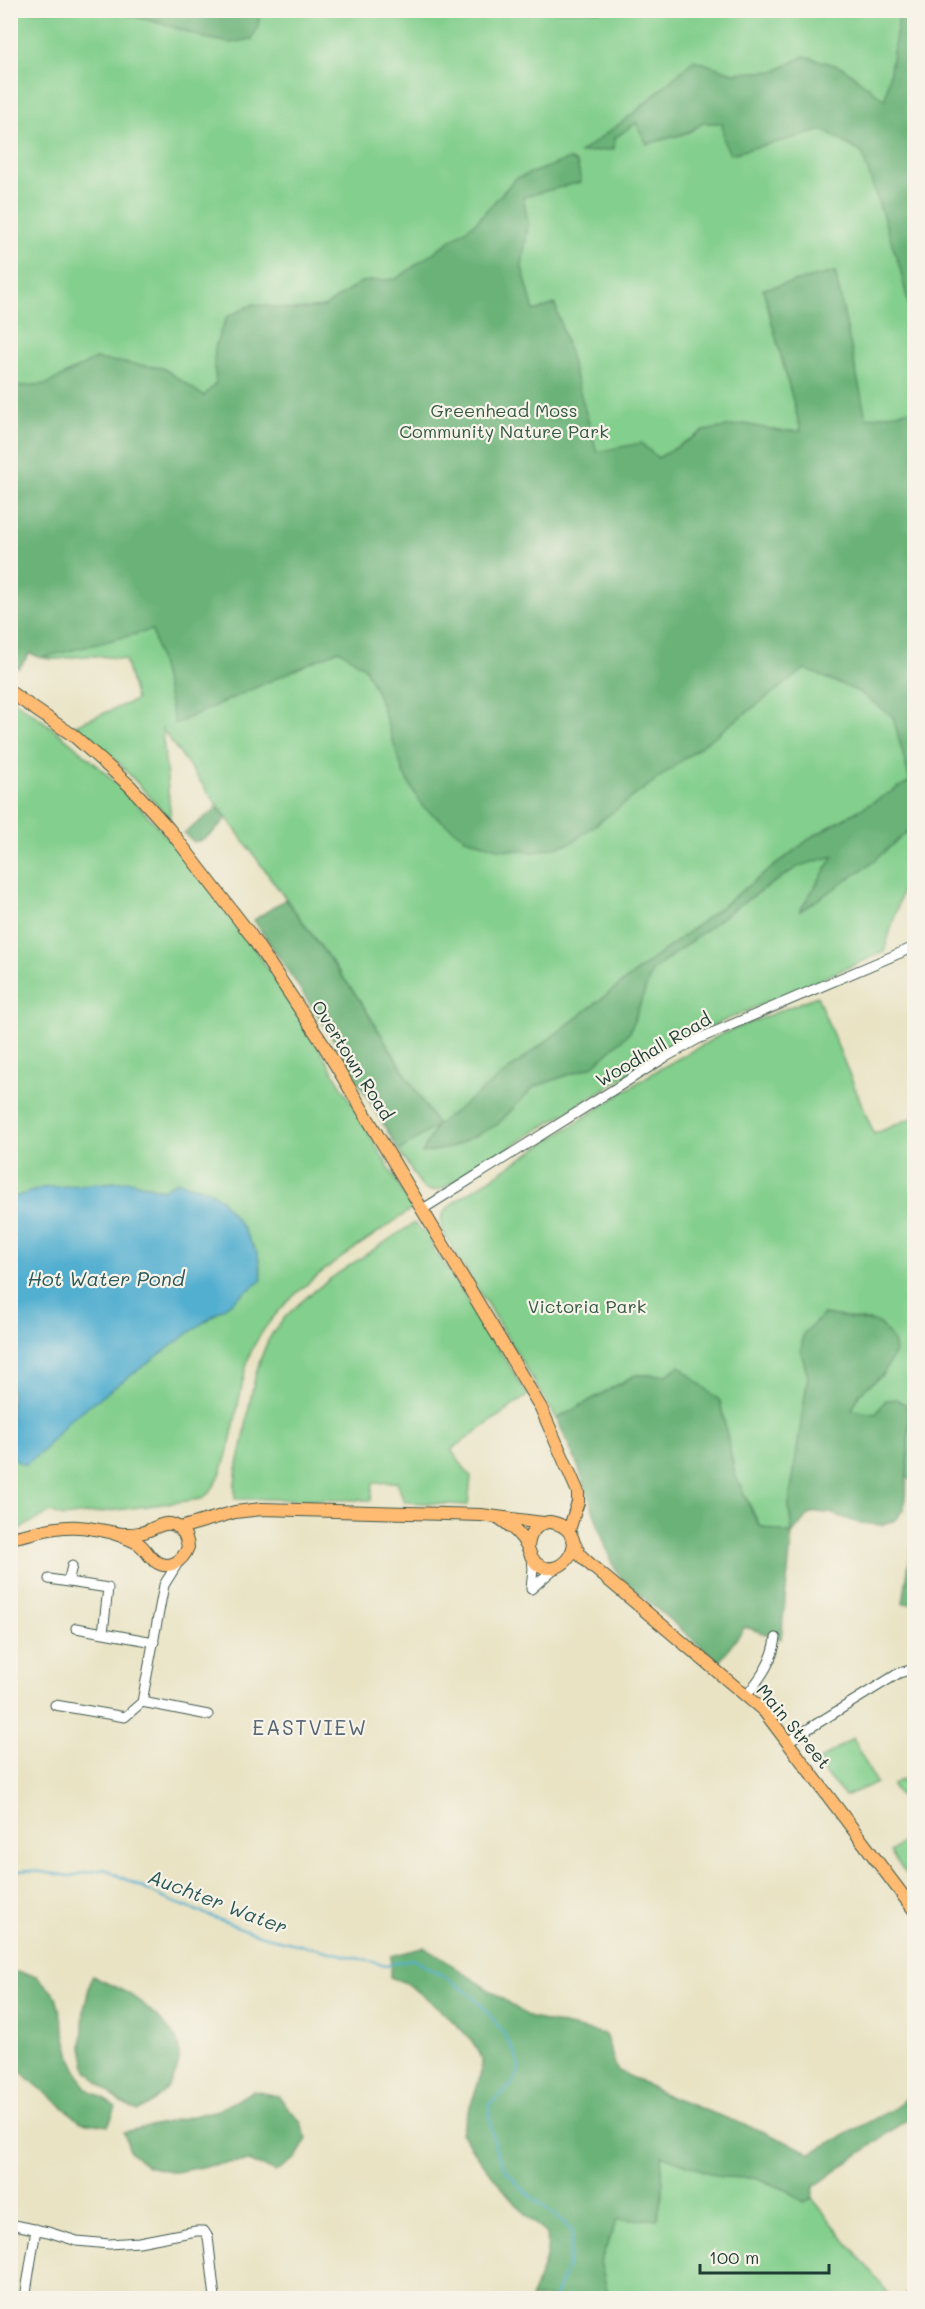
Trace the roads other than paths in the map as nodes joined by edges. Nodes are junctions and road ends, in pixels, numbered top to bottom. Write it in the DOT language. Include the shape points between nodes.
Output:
graph roads {
  1 [pos="10,692"];
  2 [pos="915,947"];
  3 [pos="423,1209"];
  4 [pos="575,1509"];
  5 [pos="495,1516"];
  6 [pos="217,1518"];
  7 [pos="546,1523"];
  8 [pos="180,1528"];
  9 [pos="154,1529"];
  10 [pos="568,1530"];
  11 [pos="113,1533"];
  12 [pos="10,1538"];
  13 [pos="188,1541"];
  14 [pos="573,1543"];
  15 [pos="147,1550"];
  16 [pos="530,1552"];
  17 [pos="179,1561"];
  18 [pos="156,1562"];
  19 [pos="72,1566"];
  20 [pos="560,1566"];
  21 [pos="593,1567"];
  22 [pos="49,1579"];
  23 [pos="68,1582"];
  24 [pos="164,1585"];
  25 [pos="76,1628"];
  26 [pos="103,1633"];
  27 [pos="776,1638"];
  28 [pos="154,1642"];
  29 [pos="915,1669"];
  30 [pos="747,1695"];
  31 [pos="142,1702"];
  32 [pos="55,1705"];
  33 [pos="208,1715"];
  34 [pos="787,1742"];
  35 [pos="915,1910"];
  36 [pos="10,2224"];
  37 [pos="36,2229"];
  38 [pos="915,2294"];
  39 [pos="25,2298"];
  40 [pos="215,2298"];
  41 [pos="909,2298"];
  1 -- 3 [label="main road, Overtown Road" via="74,736 130,786 169,829 250,934 323,1044"];
  2 -- 3 [label="street, Woodhall Road" via="698,1039"];
  3 -- 4 [label="main road, Overtown Road" via="542,1408 578,1492"];
  4 -- 7 [label="main road" via="560,1520"];
  4 -- 10 [label="main road, Overtown Road"];
  5 -- 6 [label="main road" via="262,1509"];
  5 -- 7 [label="main road"];
  5 -- 16 [label="main road" via="513,1528"];
  6 -- 8 [label="main road"];
  6 -- 13 [label="main road" via="202,1526"];
  7 -- 10 [label="main road"];
  7 -- 16 [label="main road" via="531,1532"];
  8 -- 9 [label="main road" via="169,1524"];
  8 -- 13 [label="main road"];
  9 -- 11 [label="main road"];
  9 -- 15 [label="main road"];
  10 -- 14 [label="main road"];
  11 -- 12 [label="main road" via="77,1527"];
  11 -- 15 [label="main road"];
  13 -- 17 [label="main road"];
  14 -- 20 [label="main road" via="571,1555"];
  14 -- 21 [label="main road, Main Street"];
  15 -- 18 [label="main road"];
  16 -- 20 [label="main road" via="543,1567"];
  16 -- 20 [label="street" via="531,1589"];
  17 -- 18 [label="main road" via="168,1565"];
  17 -- 24 [label="street"];
  18 -- 24 [label="street"];
  19 -- 23 [label="street"];
  20 -- 21 [label="main road"];
  21 -- 30 [label="main road, Main Street"];
  22 -- 23 [label="street"];
  23 -- 26 [label="street" via="108,1588"];
  24 -- 28 [label="street"];
  25 -- 26 [label="street"];
  26 -- 28 [label="street"];
  27 -- 30 [label="street" via="774,1654"];
  28 -- 31 [label="street"];
  29 -- 34 [label="street" via="899,1673"];
  30 -- 34 [label="main road, Main Street"];
  31 -- 32 [label="street" via="124,1717"];
  31 -- 33 [label="street"];
  34 -- 35 [label="main road, Main Street"];
  36 -- 37 [label="street"];
  37 -- 39 [label="street"];
  37 -- 40 [label="street" via="78,2241 109,2244 204,2232 208,2237"];
  38 -- 41 [label="main road"];
}
